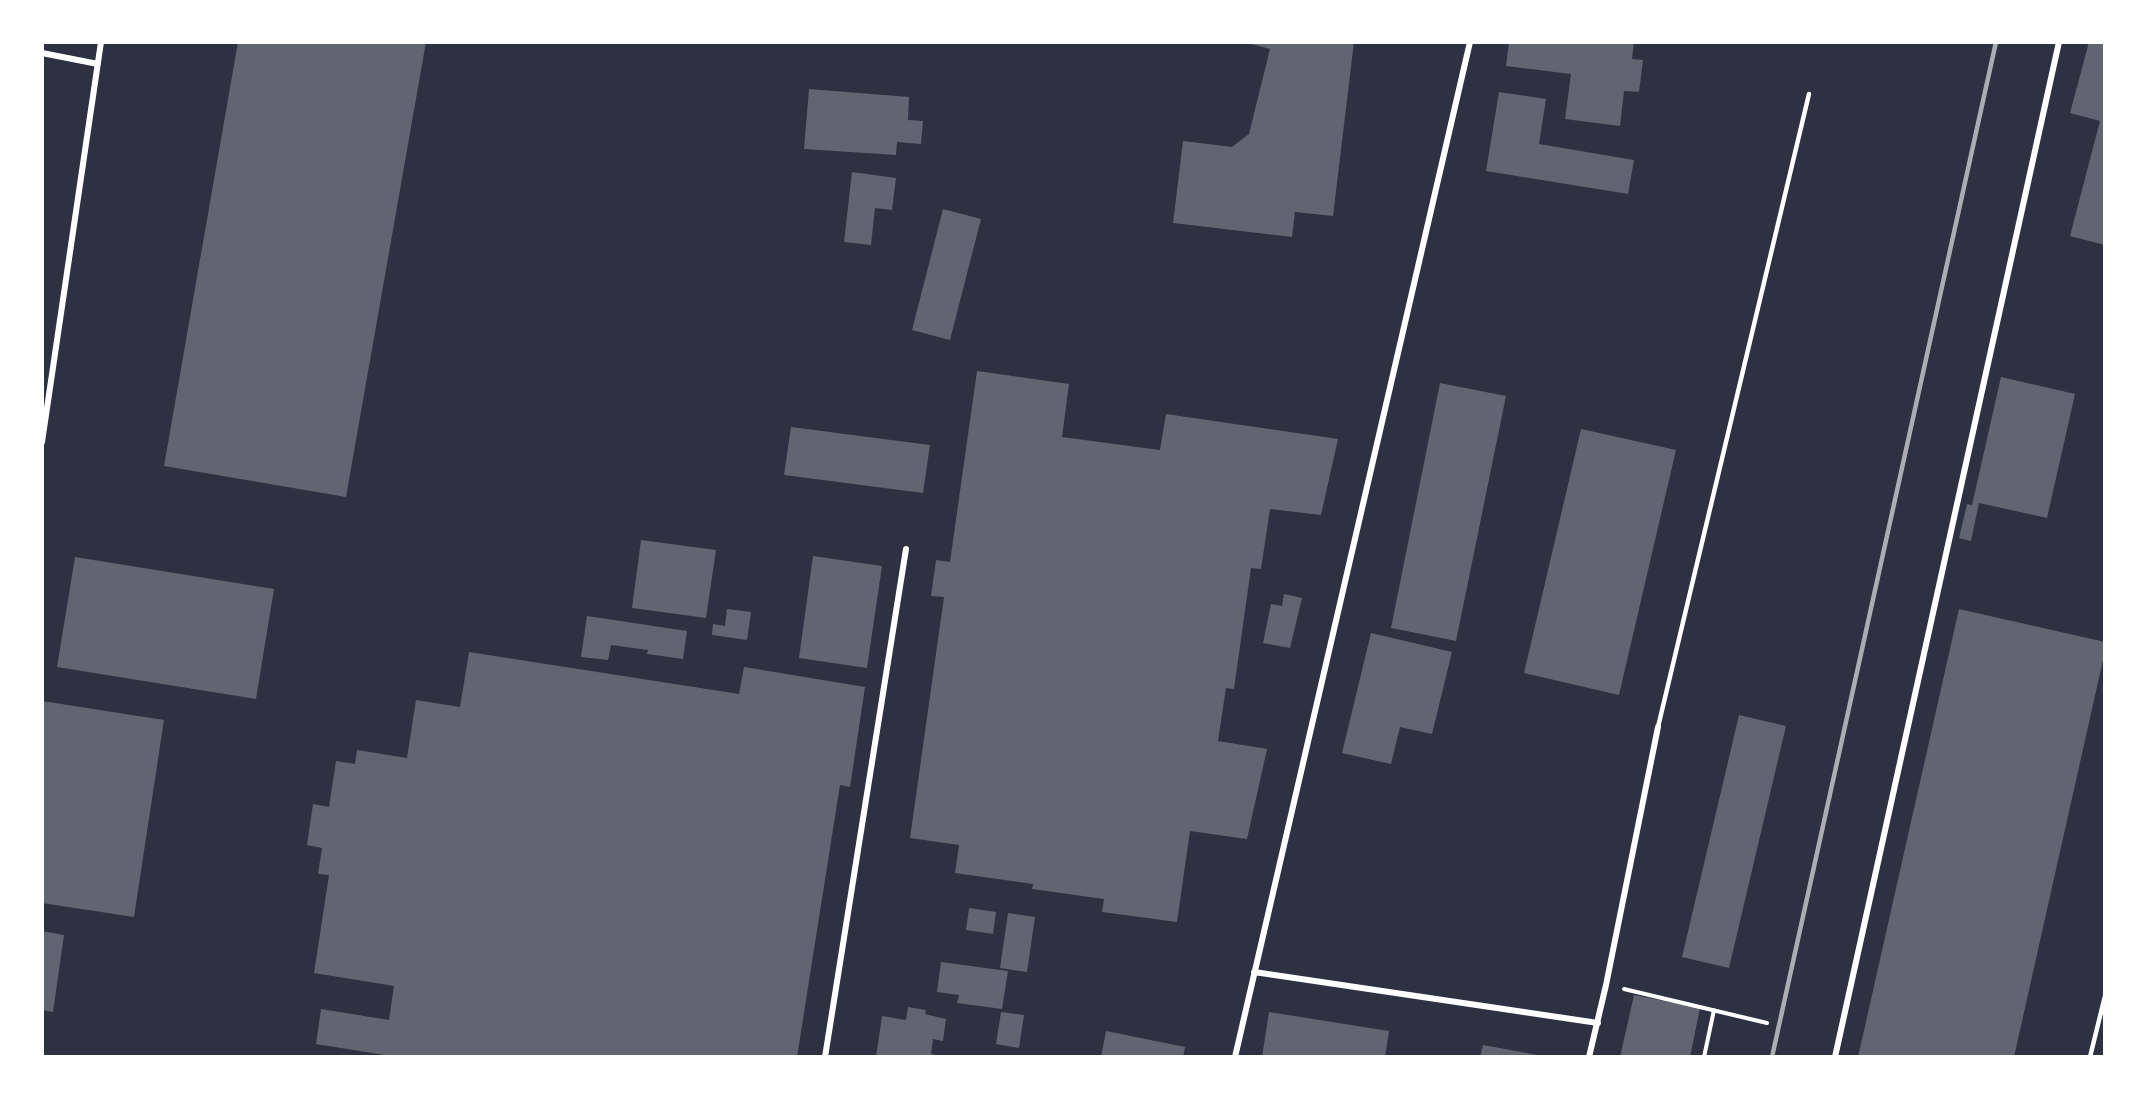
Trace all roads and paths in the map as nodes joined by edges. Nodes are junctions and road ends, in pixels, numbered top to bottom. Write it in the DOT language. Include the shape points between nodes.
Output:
graph roads {
  1 [pos="101,42"];
  2 [pos="1470,42"];
  3 [pos="2059,42"];
  4 [pos="42,52"];
  5 [pos="98,64"];
  6 [pos="1809,94"];
  7 [pos="42,442"];
  8 [pos="906,549"];
  9 [pos="1658,727"];
  10 [pos="1254,972"];
  11 [pos="1606,985"];
  12 [pos="2105,996"];
  13 [pos="1714,1011"];
  14 [pos="1598,1023"];
  15 [pos="1767,1023"];
  16 [pos="825,1057"];
  17 [pos="1234,1057"];
  18 [pos="1589,1057"];
  19 [pos="1704,1057"];
  20 [pos="1835,1057"];
  21 [pos="2090,1057"];
  1 -- 5 [label="street"];
  2 -- 10 [label="street"];
  3 -- 20 [label="street"];
  4 -- 5 [label="street"];
  5 -- 7 [label="street"];
  6 -- 9 [label="lane"];
  8 -- 16 [label="street"];
  9 -- 11 [label="street"];
  10 -- 14 [label="street"];
  10 -- 17 [label="street"];
  11 -- 13 [label="path"];
  11 -- 14 [label="street"];
  12 -- 21 [label="lane"];
  13 -- 15 [label="path"];
  13 -- 19 [label="path"];
  14 -- 18 [label="street"];
}
